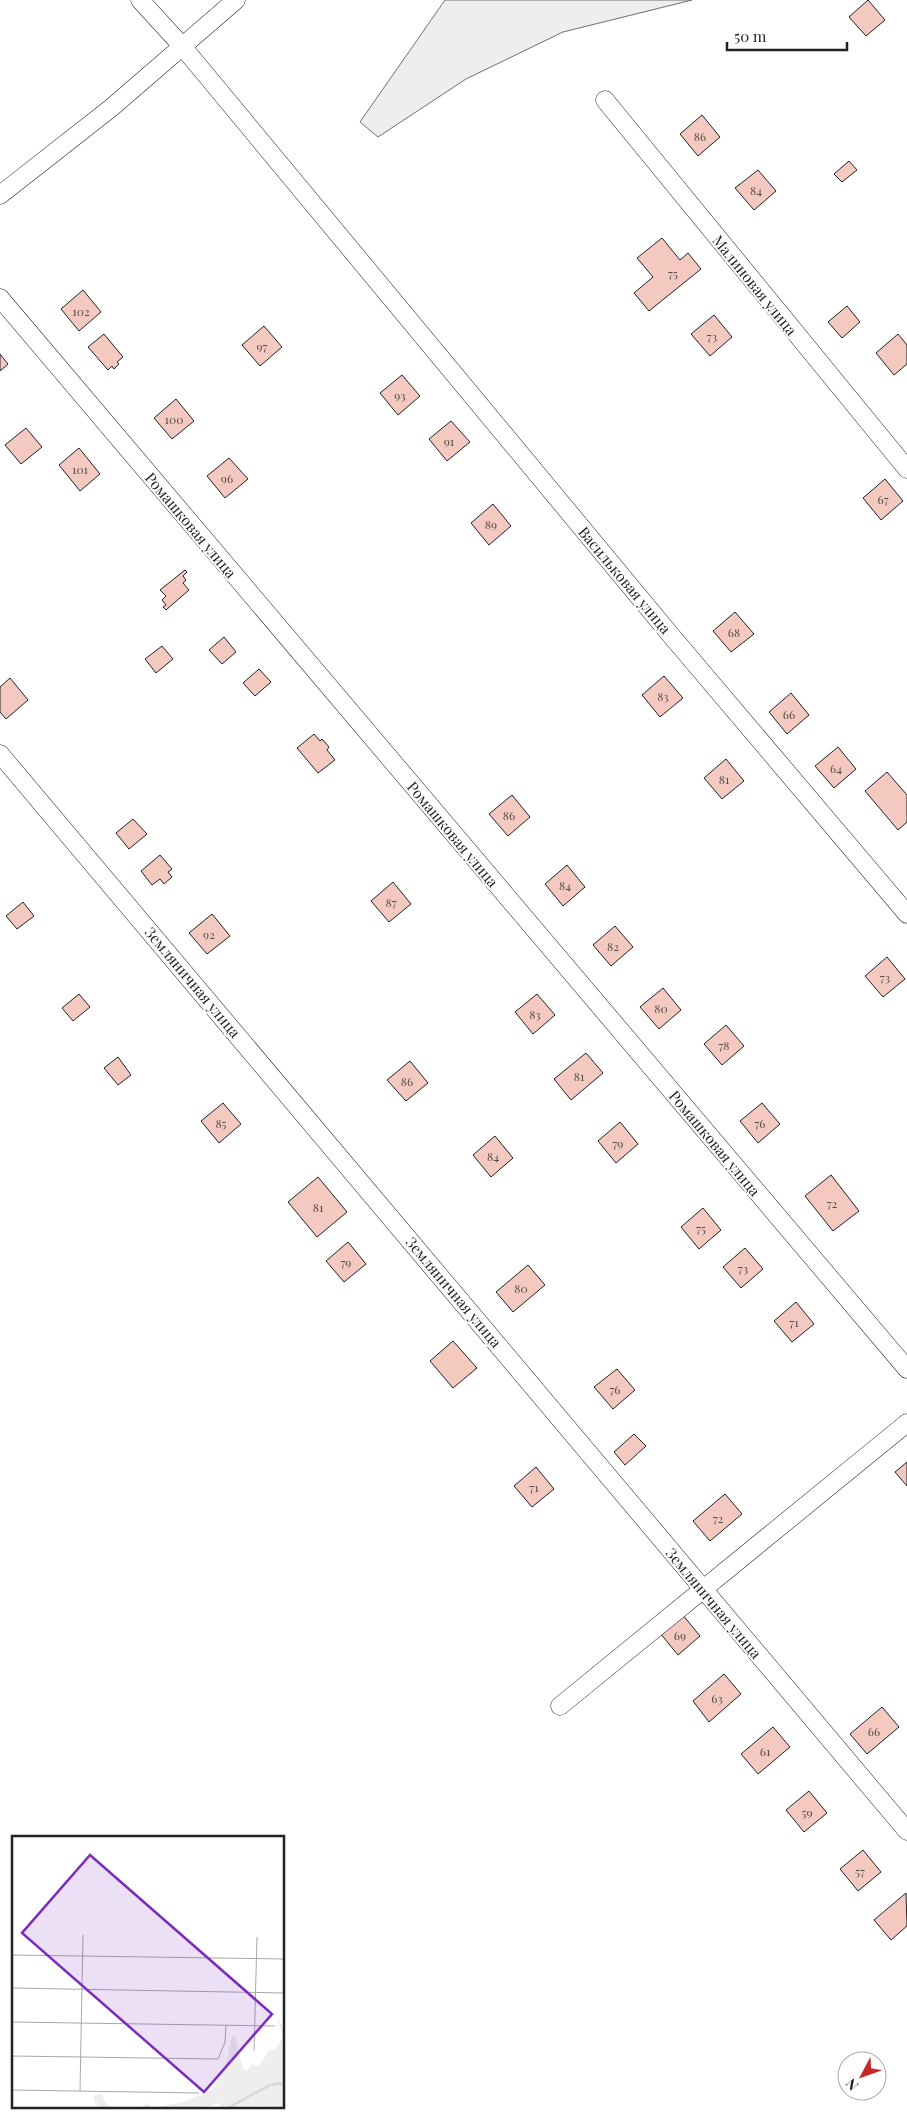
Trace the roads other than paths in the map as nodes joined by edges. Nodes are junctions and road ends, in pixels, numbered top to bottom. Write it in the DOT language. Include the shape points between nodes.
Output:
graph roads {
  1 [pos="140,0"];
  2 [pos="236,0"];
  3 [pos="182,46"];
  4 [pos="605,100"];
  5 [pos="0,195"];
  6 [pos="0,298"];
  7 [pos="907,469"];
  8 [pos="0,754"];
  9 [pos="907,914"];
  10 [pos="907,1368"];
  11 [pos="907,1423"];
  12 [pos="703,1590"];
  13 [pos="560,1706"];
  14 [pos="907,1831"];
  1 -- 3 [label="street, Васильковая улица"];
  2 -- 3 [label="street"];
  3 -- 5 [label="street" via="111,108"];
  3 -- 9 [label="street, Васильковая улица" via="344,244"];
  4 -- 7 [label="street, Малиновая улица"];
  6 -- 10 [label="street, Ромашковая улица"];
  8 -- 12 [label="street, Земляничная улица"];
  11 -- 12 [label="street"];
  12 -- 13 [label="street"];
  12 -- 14 [label="street, Земляничная улица"];
}
